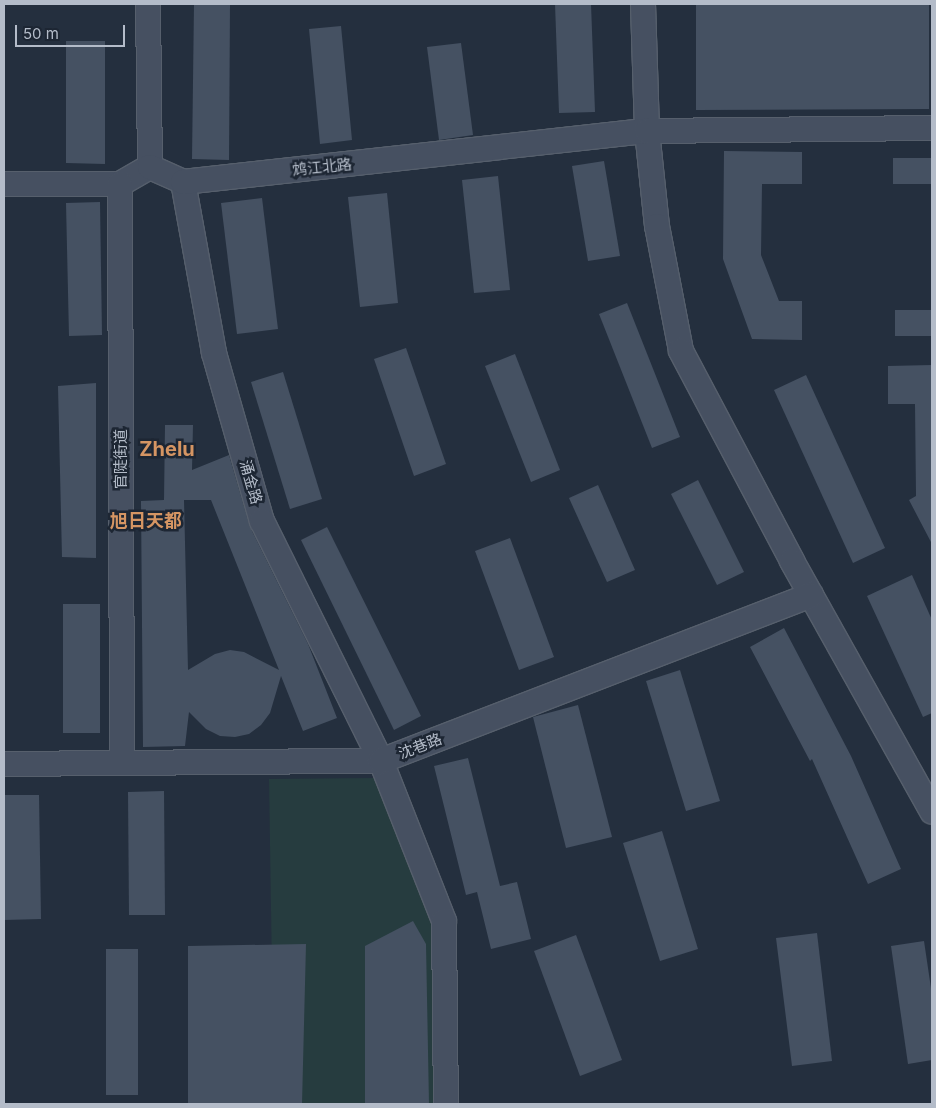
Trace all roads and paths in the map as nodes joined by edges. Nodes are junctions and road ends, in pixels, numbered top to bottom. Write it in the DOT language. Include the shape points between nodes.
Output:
graph roads {
  1 [pos="148,4"];
  2 [pos="643,4"];
  3 [pos="932,128"];
  4 [pos="647,131"];
  5 [pos="150,167"];
  6 [pos="183,182"];
  7 [pos="4,184"];
  8 [pos="120,184"];
  9 [pos="811,594"];
  10 [pos="381,761"];
  11 [pos="122,763"];
  12 [pos="4,764"];
  13 [pos="932,812"];
  14 [pos="446,1104"];
  1 -- 5 [label="street"];
  2 -- 4 [label="street"];
  3 -- 4 [label="street, 鸩江北路"];
  4 -- 6 [label="street, 鸩江北路"];
  4 -- 9 [label="street" via="658,226 681,352"];
  5 -- 6 [label="street"];
  5 -- 8 [label="street"];
  6 -- 10 [label="street, 涌金路" via="214,353 262,521"];
  7 -- 8 [label="street"];
  8 -- 11 [label="street, 官陡街道"];
  9 -- 10 [label="street, 沈巷路"];
  9 -- 13 [label="street"];
  10 -- 11 [label="street, 沈巷路"];
  10 -- 14 [label="street, 涌金路" via="444,921"];
  11 -- 12 [label="street, 沈巷路"];
}
